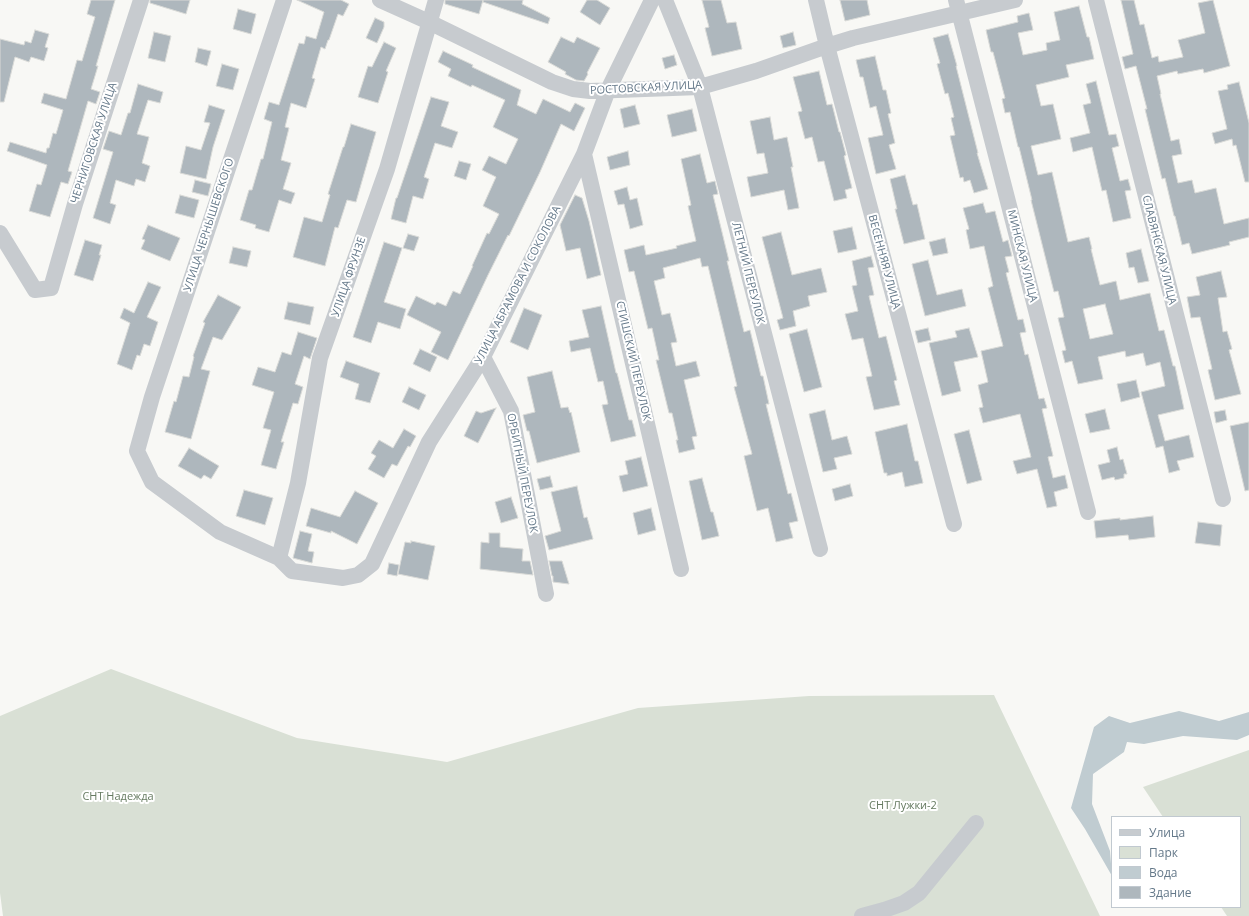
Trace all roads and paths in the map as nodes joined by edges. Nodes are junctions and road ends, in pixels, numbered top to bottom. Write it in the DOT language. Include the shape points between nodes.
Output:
graph roads {
  1 [pos="141,0"];
  2 [pos="284,0"];
  3 [pos="380,0"];
  4 [pos="436,0"];
  5 [pos="652,0"];
  6 [pos="665,0"];
  7 [pos="816,0"];
  8 [pos="1015,0"];
  9 [pos="1096,0"];
  10 [pos="958,7"];
  11 [pos="429,22"];
  12 [pos="827,46"];
  13 [pos="700,87"];
  14 [pos="608,90"];
  15 [pos="584,154"];
  16 [pos="0,233"];
  17 [pos="483,357"];
  18 [pos="1223,499"];
  19 [pos="1088,512"];
  20 [pos="954,524"];
  21 [pos="820,549"];
  22 [pos="279,558"];
  23 [pos="681,569"];
  24 [pos="546,594"];
  25 [pos="976,823"];
  26 [pos="862,916"];
  1 -- 16 [label="street, ЧЕРНИГОВСКАЯ УЛИЦА" via="75,204 51,288 35,290"];
  2 -- 22 [label="street, УЛИЦА ЧЕРНЫШЕВСКОГО" via="152,397 137,451 152,482 220,532"];
  3 -- 11 [label="street, РОСТОВСКАЯ УЛИЦА"];
  4 -- 11 [label="street, УЛИЦА ФРУНЗЕ"];
  5 -- 14 [label="street, УЛИЦА АБРАМОВА И СОКОЛОВА"];
  6 -- 13 [label="street, ЛЕТНИЙ ПЕРЕУЛОК"];
  7 -- 12 [label="street, ВЕСЕННЯЯ УЛИЦА"];
  8 -- 10 [label="street, РОСТОВСКАЯ УЛИЦА"];
  9 -- 18 [label="street, СЛАВЯНСКАЯ УЛИЦА"];
  10 -- 12 [label="street, РОСТОВСКАЯ УЛИЦА"];
  10 -- 19 [label="street, МИНСКАЯ УЛИЦА"];
  11 -- 14 [label="street, РОСТОВСКАЯ УЛИЦА" via="552,82 590,92"];
  11 -- 22 [label="street, УЛИЦА ФРУНЗЕ" via="387,169 320,358 298,483"];
  12 -- 13 [label="street, РОСТОВСКАЯ УЛИЦА" via="756,72"];
  12 -- 20 [label="street, ВЕСЕННЯЯ УЛИЦА"];
  13 -- 14 [label="street, РОСТОВСКАЯ УЛИЦА"];
  13 -- 21 [label="street, ЛЕТНИЙ ПЕРЕУЛОК"];
  14 -- 15 [label="street, УЛИЦА АБРАМОВА И СОКОЛОВА"];
  15 -- 17 [label="street, УЛИЦА АБРАМОВА И СОКОЛОВА"];
  15 -- 23 [label="street, СТИШСКИЙ ПЕРЕУЛОК"];
  17 -- 22 [label="street, УЛИЦА АБРАМОВА И СОКОЛОВА" via="429,442 372,564 358,575 344,578 292,572"];
  17 -- 24 [label="street, ОРБИТНЫЙ ПЕРЕУЛОК" via="511,411"];
  25 -- 26 [label="street" via="919,893 904,903"];
}
